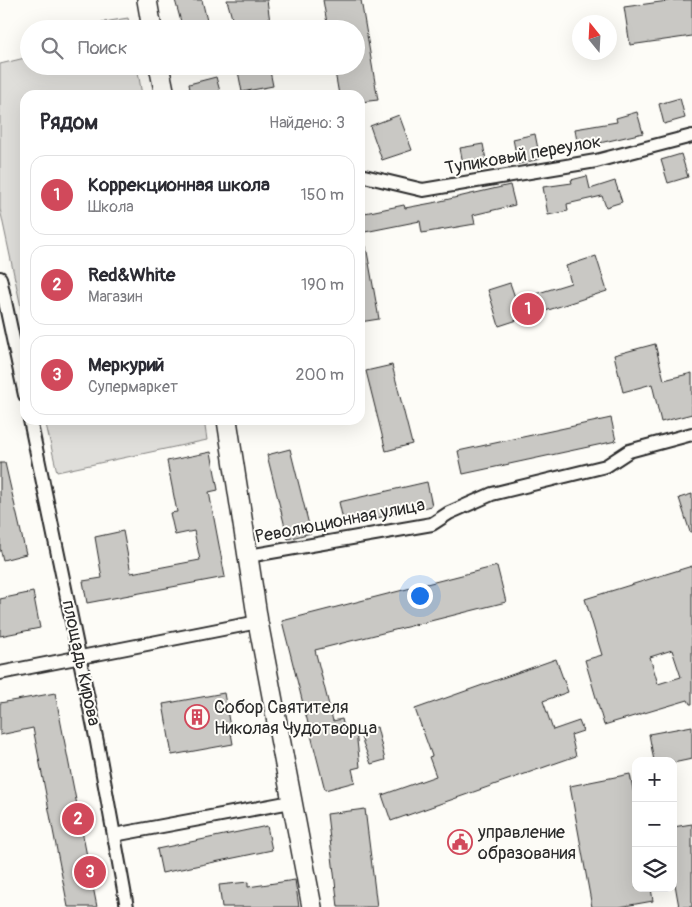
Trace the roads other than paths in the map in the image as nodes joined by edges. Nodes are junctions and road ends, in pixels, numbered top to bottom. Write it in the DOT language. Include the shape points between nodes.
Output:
graph roads {
  1 [pos="146,0"];
  2 [pos="150,20"];
  3 [pos="161,75"];
  4 [pos="164,90"];
  5 [pos="692,136"];
  6 [pos="365,176"];
  7 [pos="0,278"];
  8 [pos="20,371"];
  9 [pos="31,425"];
  10 [pos="227,425"];
  11 [pos="692,434"];
  12 [pos="248,556"];
  13 [pos="258,622"];
  14 [pos="79,657"];
  15 [pos="0,673"];
  16 [pos="292,802"];
  17 [pos="114,834"];
  18 [pos="127,907"];
  19 [pos="312,907"];
  1 -- 2 [label="main road"];
  3 -- 4 [label="main road"];
  5 -- 6 [label="street, Тупиковый переулок" via="596,161 423,190"];
  7 -- 8 [label="street"];
  9 -- 14 [label="street, площадь Кирова"];
  10 -- 12 [label="main road"];
  11 -- 12 [label="street, Революционная улица" via="629,451 606,466 492,494 432,524"];
  12 -- 13 [label="main road"];
  13 -- 14 [label="street"];
  13 -- 16 [label="main road"];
  14 -- 15 [label="street"];
  14 -- 17 [label="street, площадь Кирова"];
  16 -- 17 [label="street"];
  16 -- 19 [label="main road"];
  17 -- 18 [label="street, площадь Кирова"];
}
